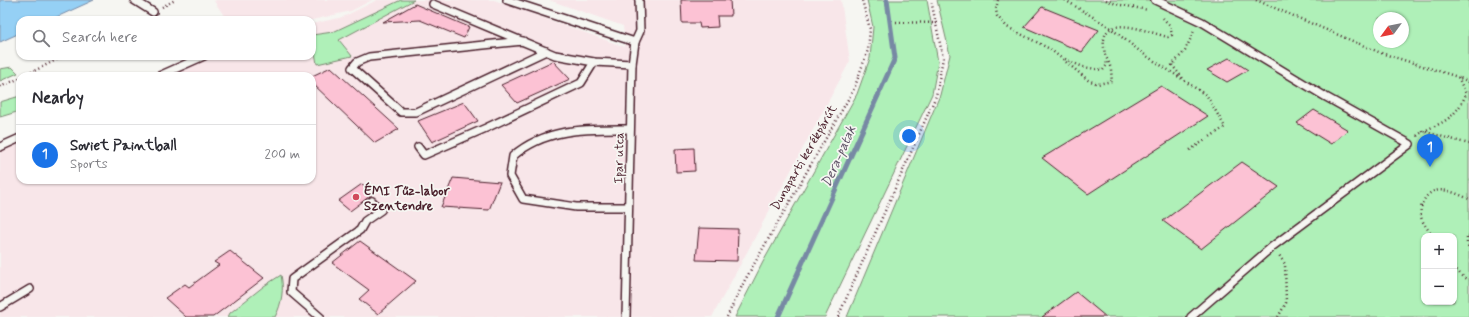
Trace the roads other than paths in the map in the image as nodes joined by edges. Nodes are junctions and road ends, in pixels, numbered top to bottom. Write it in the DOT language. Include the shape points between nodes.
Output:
graph roads {
  1 [pos="134,0"];
  2 [pos="507,0"];
  3 [pos="639,0"];
  4 [pos="1155,0"];
  5 [pos="433,4"];
  6 [pos="153,12"];
  7 [pos="523,41"];
  8 [pos="635,42"];
  9 [pos="546,51"];
  10 [pos="195,60"];
  11 [pos="594,62"];
  12 [pos="632,64"];
  13 [pos="168,72"];
  14 [pos="630,129"];
  15 [pos="16,140"];
  16 [pos="0,147"];
  17 [pos="418,147"];
  18 [pos="372,201"];
  19 [pos="628,207"];
  20 [pos="30,288"];
  21 [pos="0,307"];
  22 [pos="320,317"];
  23 [pos="626,317"];
  24 [pos="1191,317"];
  1 -- 6 [label="lane"];
  2 -- 8 [label="lane"];
  3 -- 8 [label="lane, Ipar utca" via="640,31"];
  4 -- 24 [label="lane" via="1202,22 1410,144 1273,246"];
  5 -- 7 [label="lane"];
  7 -- 9 [label="lane"];
  7 -- 9 [label="lane" via="369,57 357,62 352,68 401,112 416,112"];
  8 -- 12 [label="lane, Ipar utca"];
  9 -- 11 [label="lane"];
  10 -- 13 [label="lane"];
  11 -- 12 [label="lane"];
  11 -- 17 [label="lane" via="581,83 424,155"];
  12 -- 14 [label="lane, Ipar utca"];
  14 -- 19 [label="lane, Ipar utca"];
  14 -- 19 [label="lane" via="573,130 527,144 513,156 510,176 523,199 576,207"];
  15 -- 16 [label="lane"];
  18 -- 22 [label="lane" via="382,210 366,221 360,230 292,279 291,292"];
  19 -- 23 [label="lane, Ipar utca"];
  20 -- 21 [label="lane"];
}
